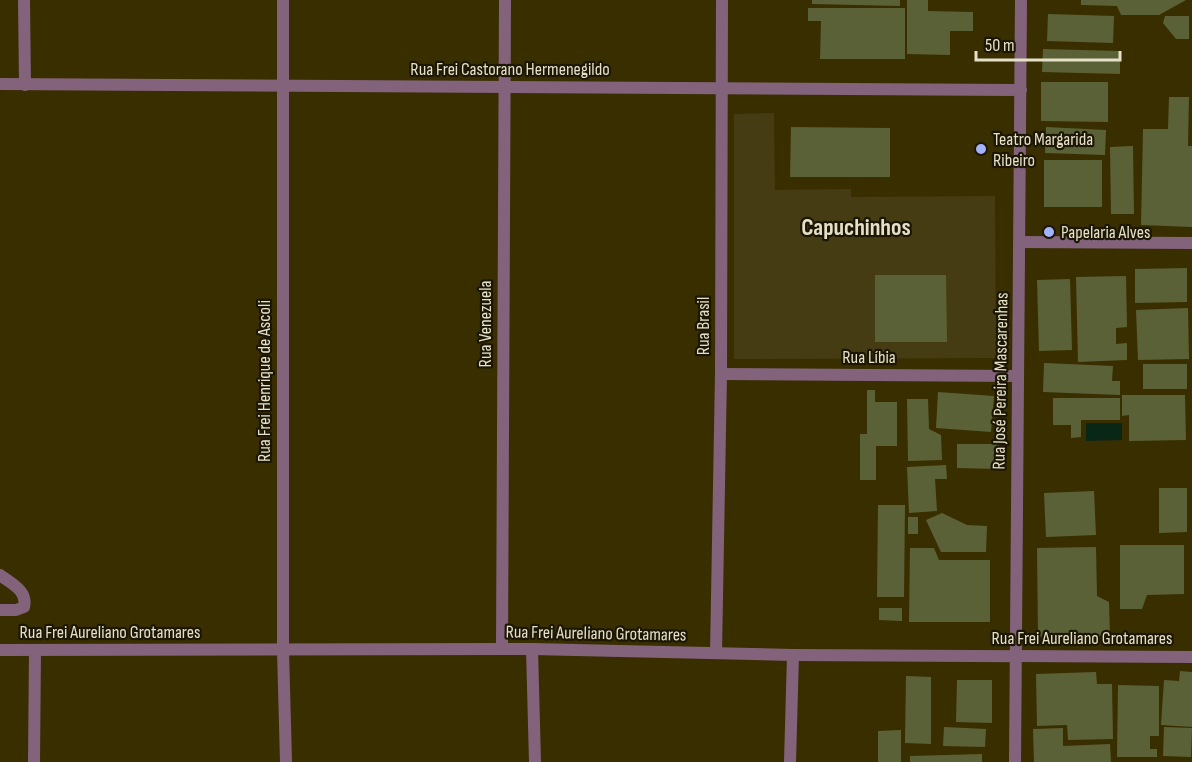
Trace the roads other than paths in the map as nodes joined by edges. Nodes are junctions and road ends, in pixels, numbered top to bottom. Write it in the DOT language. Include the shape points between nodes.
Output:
graph roads {
  1 [pos="24,0"];
  2 [pos="283,0"];
  3 [pos="505,0"];
  4 [pos="722,0"];
  5 [pos="1021,0"];
  6 [pos="0,84"];
  7 [pos="25,85"];
  8 [pos="282,85"];
  9 [pos="504,87"];
  10 [pos="722,88"];
  11 [pos="1021,90"];
  12 [pos="1019,242"];
  13 [pos="1192,243"];
  14 [pos="721,374"];
  15 [pos="1017,376"];
  16 [pos="0,575"];
  17 [pos="0,610"];
  18 [pos="502,649"];
  19 [pos="532,649"];
  20 [pos="0,650"];
  21 [pos="35,650"];
  22 [pos="283,650"];
  23 [pos="716,653"];
  24 [pos="793,655"];
  25 [pos="1017,655"];
  26 [pos="1192,657"];
  27 [pos="34,762"];
  28 [pos="285,762"];
  29 [pos="535,762"];
  30 [pos="790,762"];
  31 [pos="1015,762"];
  1 -- 7 [label="street"];
  2 -- 8 [label="street, Rua Frei Henrique de Ascoli"];
  3 -- 9 [label="street, Rua Venezuela"];
  4 -- 10 [label="street, Rua Brasil"];
  5 -- 11 [label="street, Rua José Pereira Mascarenhas"];
  6 -- 7 [label="street, Rua Frei Castorano Hermenegildo"];
  7 -- 8 [label="street, Rua Frei Castorano Hermenegildo"];
  8 -- 9 [label="street, Rua Frei Castorano Hermenegildo"];
  8 -- 22 [label="street, Rua Frei Henrique de Ascoli"];
  9 -- 10 [label="street, Rua Frei Castorano Hermenegildo"];
  9 -- 18 [label="street, Rua Venezuela"];
  10 -- 11 [label="street, Rua Frei Castorano Hermenegildo"];
  10 -- 14 [label="street, Rua Brasil"];
  11 -- 12 [label="street, Rua José Pereira Mascarenhas"];
  12 -- 13 [label="street"];
  12 -- 15 [label="street, Rua José Pereira Mascarenhas"];
  14 -- 15 [label="street, Rua Líbia"];
  14 -- 23 [label="street, Rua Brasil"];
  15 -- 25 [label="street, Rua José Pereira Mascarenhas"];
  16 -- 17 [label="street" via="23,593 26,602 21,609"];
  18 -- 19 [label="street, Rua Frei Aureliano Grotamares"];
  18 -- 22 [label="street, Rua Frei Aureliano Grotamares"];
  19 -- 23 [label="street, Rua Frei Aureliano Grotamares"];
  19 -- 29 [label="street"];
  20 -- 21 [label="street, Rua Frei Aureliano Grotamares"];
  21 -- 22 [label="street, Rua Frei Aureliano Grotamares"];
  21 -- 27 [label="street"];
  22 -- 28 [label="street, Rua Frei Henrique de Ascoli"];
  23 -- 24 [label="street, Rua Frei Aureliano Grotamares"];
  24 -- 25 [label="street, Rua Frei Aureliano Grotamares"];
  24 -- 30 [label="street"];
  25 -- 26 [label="street, Rua Frei Aureliano Grotamares"];
  25 -- 31 [label="street, Rua José Pereira Mascarenhas"];
}
